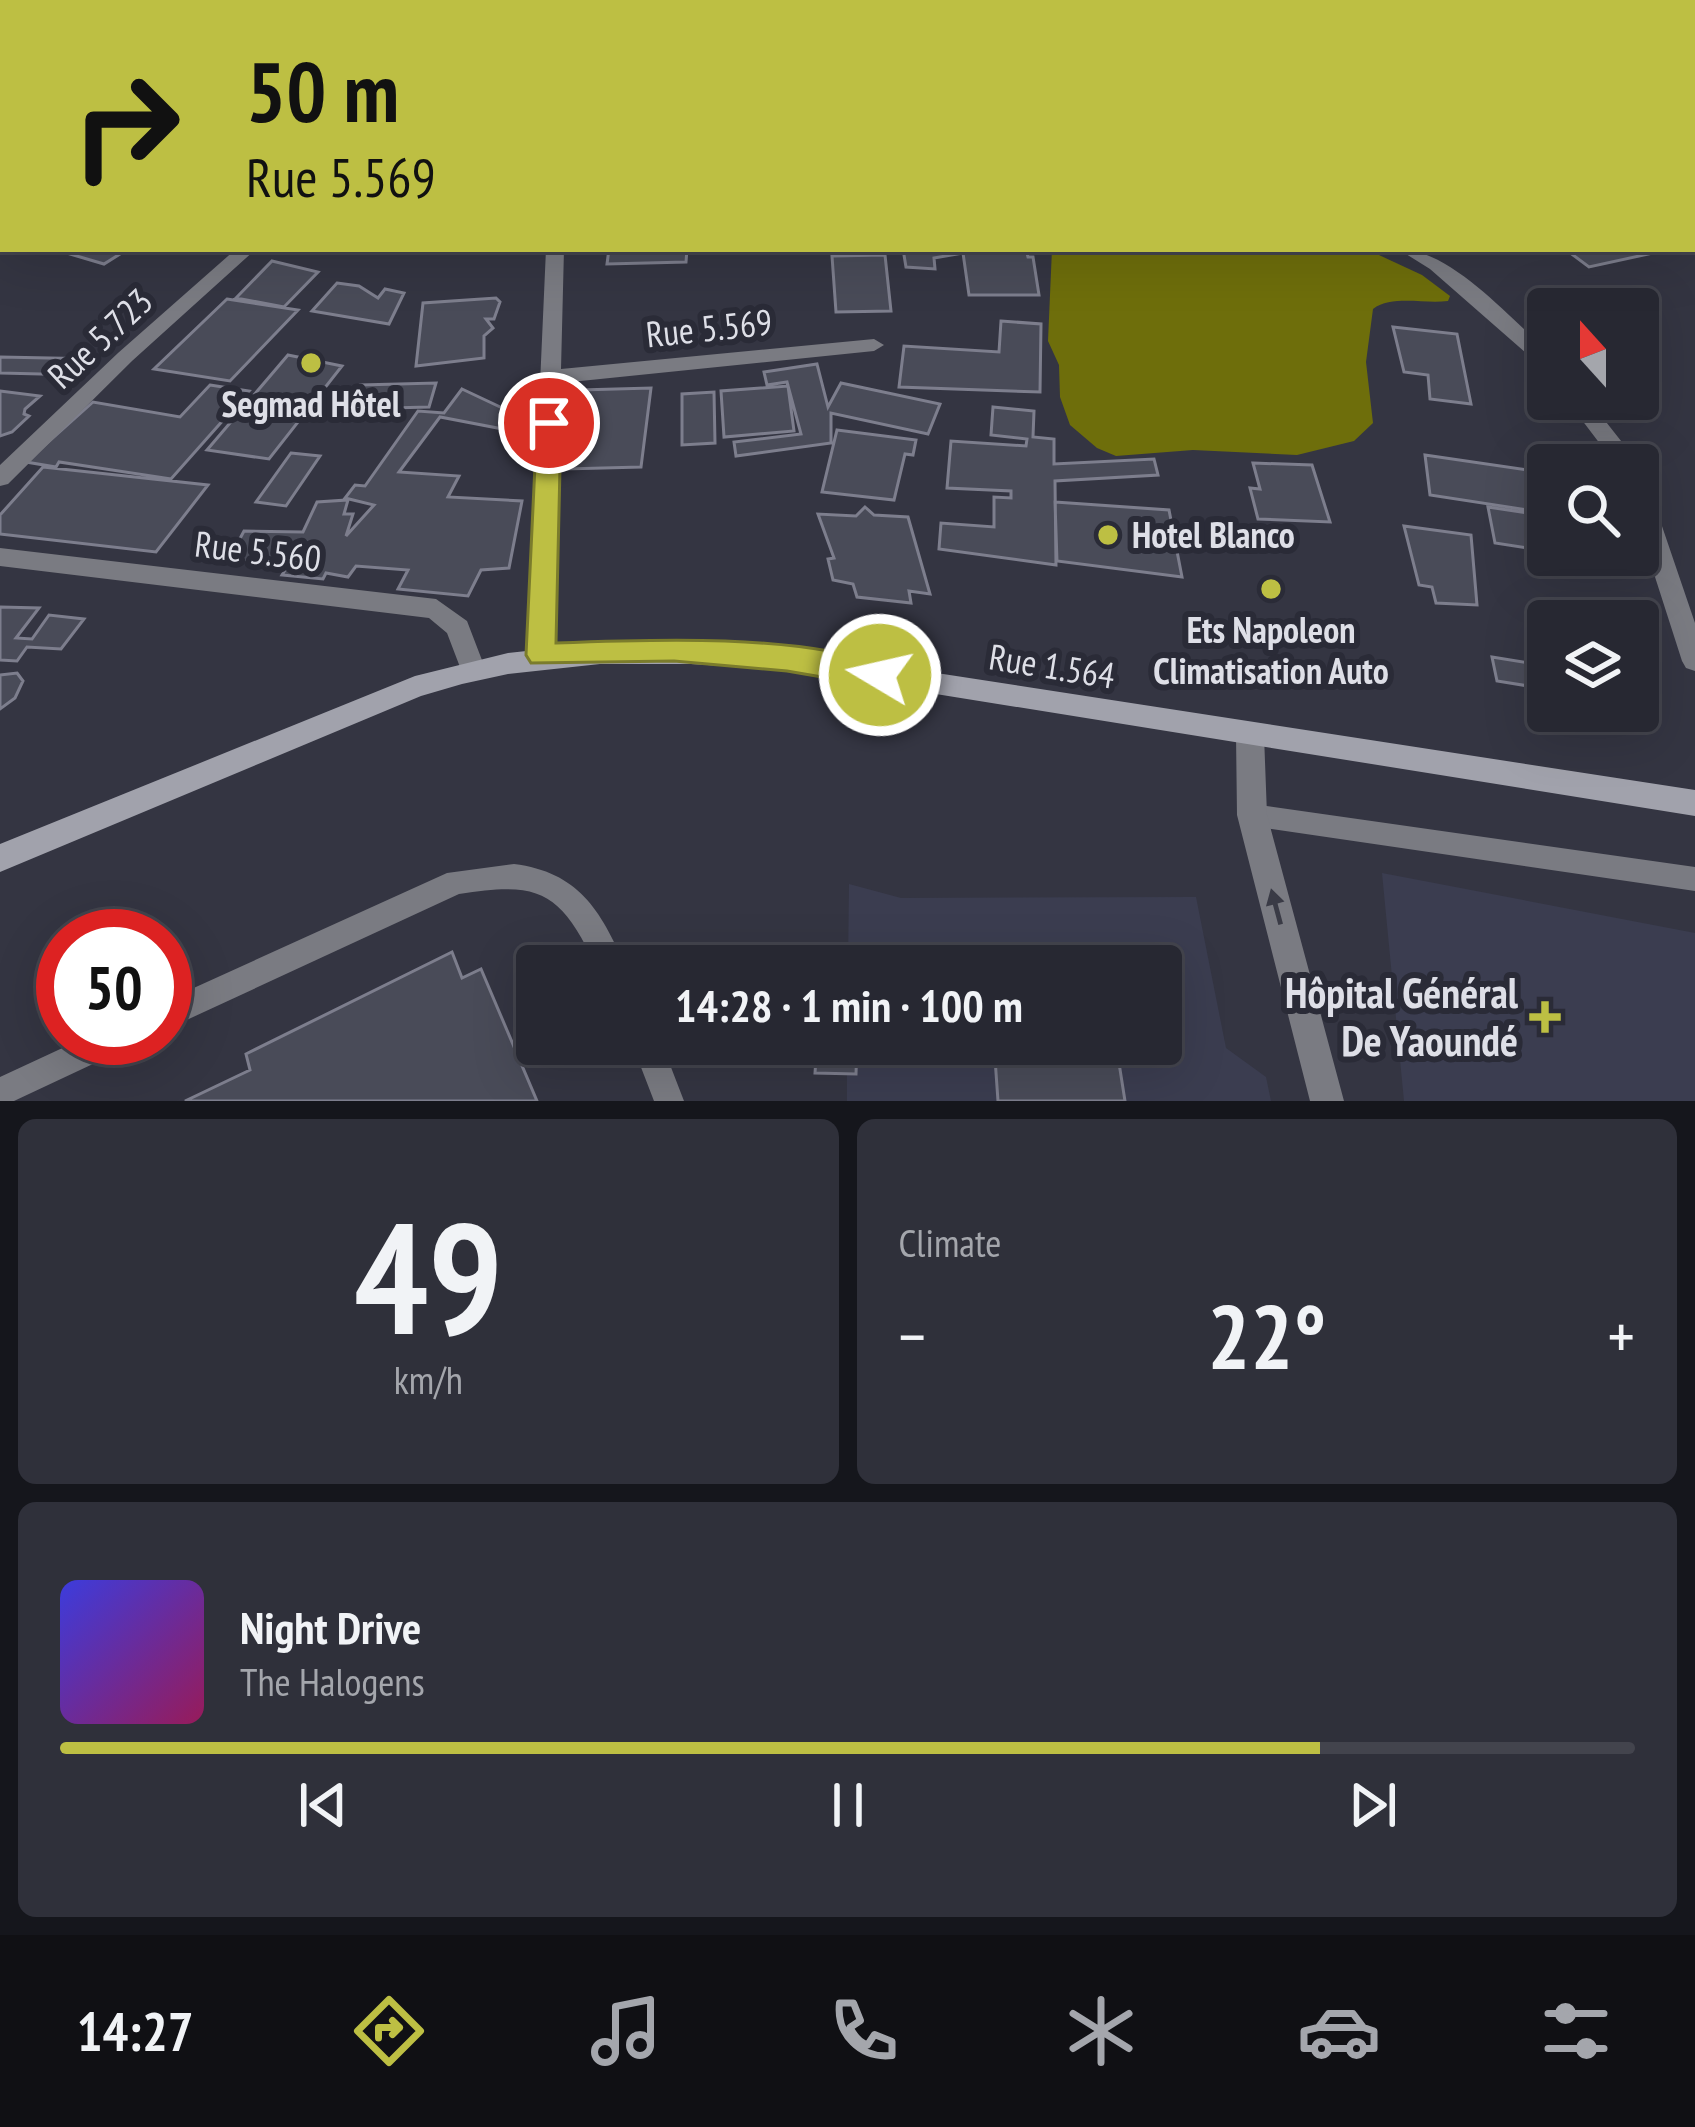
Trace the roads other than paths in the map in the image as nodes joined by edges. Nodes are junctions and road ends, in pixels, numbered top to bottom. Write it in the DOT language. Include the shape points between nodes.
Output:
graph roads {
  1 [pos="244,252"];
  2 [pos="555,252"];
  3 [pos="1443,257"];
  4 [pos="1527,341"];
  5 [pos="874,345"];
  6 [pos="550,377"];
  7 [pos="1593,420"];
  8 [pos="1612,444"];
  9 [pos="0,478"];
  10 [pos="1659,552"];
  11 [pos="0,557"];
  12 [pos="541,655"];
  13 [pos="1695,661"];
  14 [pos="472,668"];
  15 [pos="1250,735"];
  16 [pos="1695,802"];
  17 [pos="1252,815"];
  18 [pos="0,859"];
  19 [pos="1695,879"];
  20 [pos="601,945"];
  21 [pos="192,1004"];
  22 [pos="58,1065"];
  23 [pos="655,1065"];
  24 [pos="0,1092"];
  25 [pos="669,1101"];
  26 [pos="1327,1101"];
  1 -- 9 [label="street, Rue 5.723"];
  2 -- 6 [label="street"];
  3 -- 4 [label="street"];
  5 -- 6 [label="street, Rue 5.569"];
  6 -- 12 [label="street"];
  7 -- 8 [label="street"];
  10 -- 13 [label="street"];
  11 -- 14 [label="street, Rue 5.560" via="436,609 458,628"];
  12 -- 14 [label="main road, Rue 1.564"];
  12 -- 15 [label="main road, Rue 1.564" via="674,650 787,660"];
  14 -- 18 [label="main road, Rue 1.564"];
  15 -- 16 [label="main road, Rue 1.564"];
  15 -- 17 [label="street"];
  17 -- 19 [label="lane"];
  26 -- 17 [label="street, one-way"];
  20 -- 21 [label="lane" via="561,888 506,872 455,882"];
  22 -- 24 [label="lane"];
  23 -- 25 [label="lane"];
}
